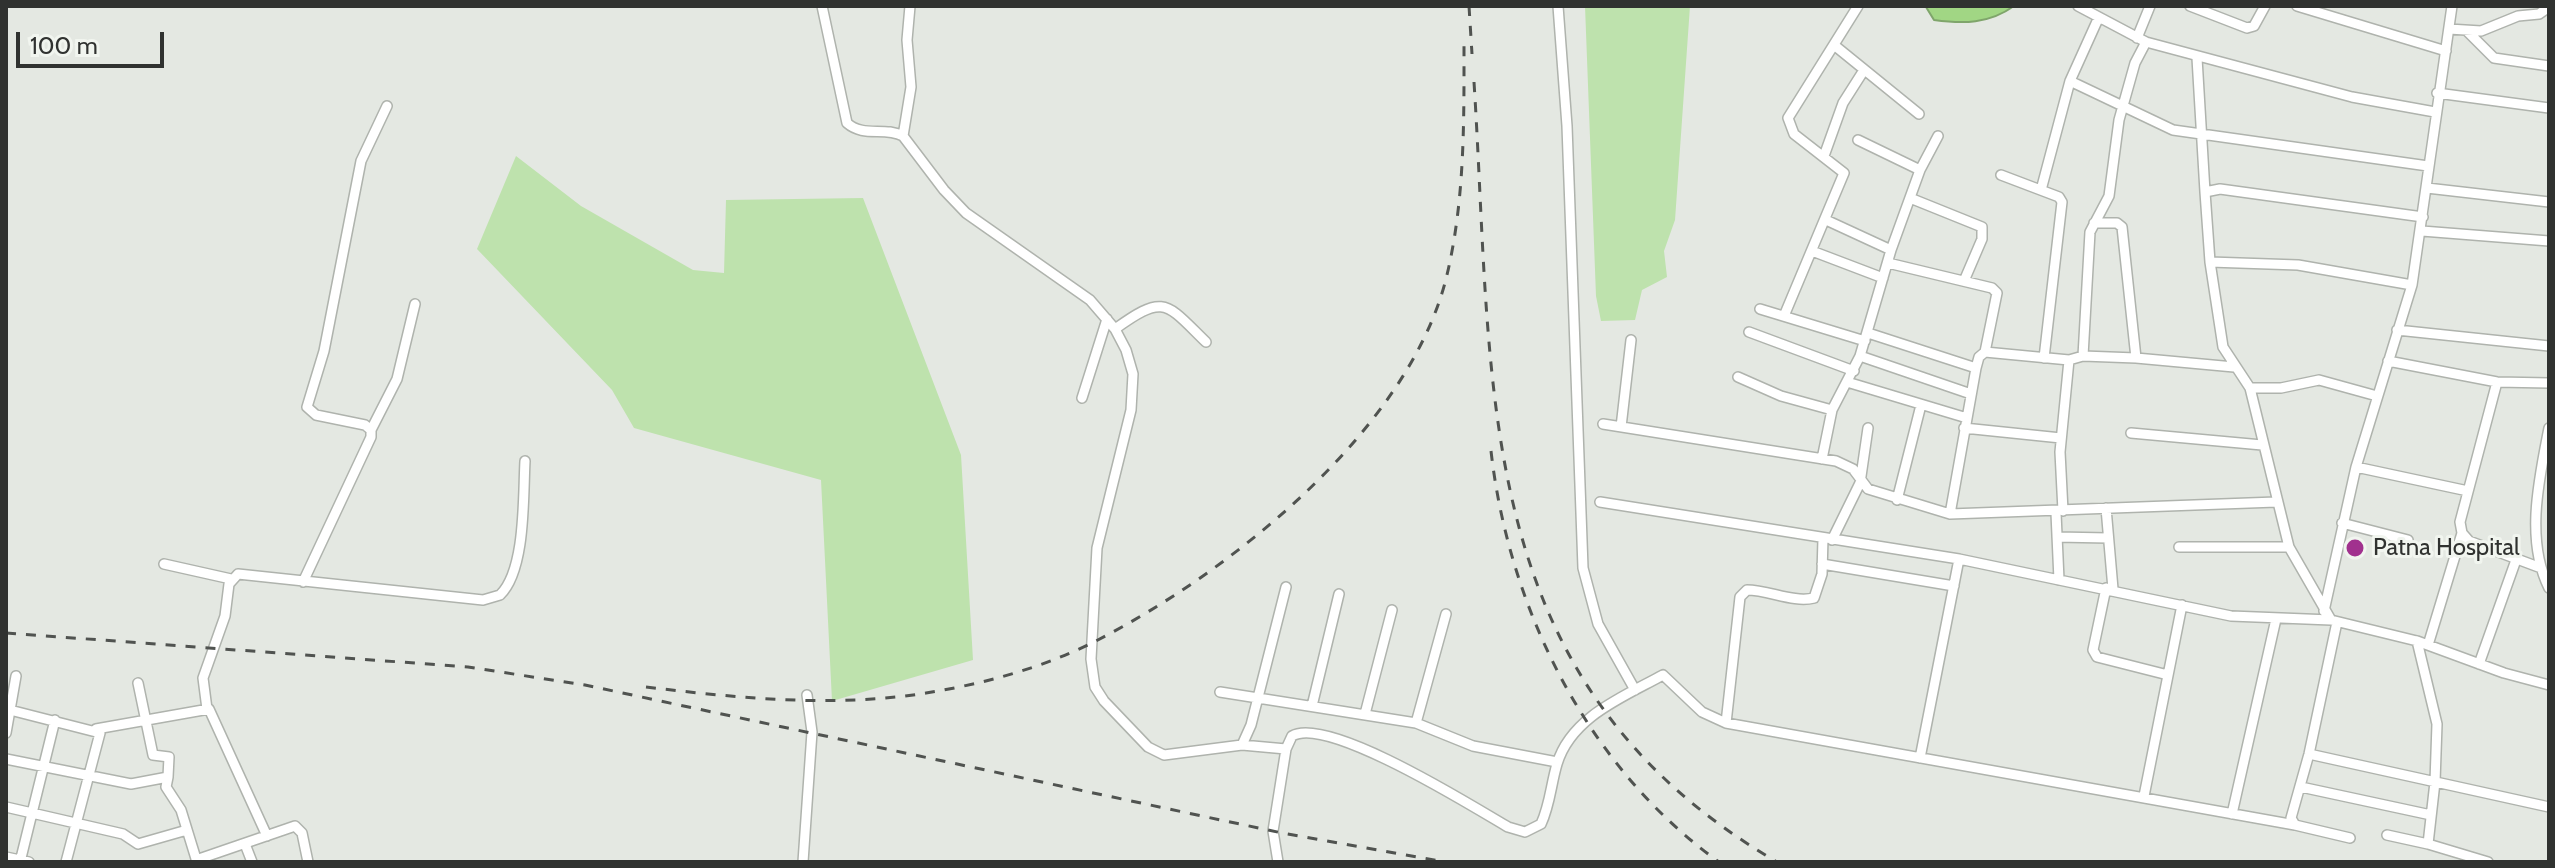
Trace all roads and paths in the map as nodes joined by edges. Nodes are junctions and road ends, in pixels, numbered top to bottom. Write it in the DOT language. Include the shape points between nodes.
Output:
graph roads {
  1 [pos="822,6"];
  2 [pos="910,6"];
  3 [pos="1558,6"];
  4 [pos="1858,6"];
  5 [pos="2078,6"];
  6 [pos="2150,6"];
  7 [pos="2265,6"];
  8 [pos="2297,6"];
  9 [pos="2452,6"];
  10 [pos="2193,7"];
  11 [pos="2549,7"];
  12 [pos="2098,19"];
  13 [pos="2449,29"];
  14 [pos="2468,32"];
  15 [pos="2141,40"];
  16 [pos="1834,45"];
  17 [pos="2446,51"];
  18 [pos="2197,58"];
  19 [pos="2549,66"];
  20 [pos="1864,70"];
  21 [pos="2070,81"];
  22 [pos="2437,93"];
  23 [pos="387,106"];
  24 [pos="2549,108"];
  25 [pos="2122,109"];
  26 [pos="2435,112"];
  27 [pos="1919,114"];
  28 [pos="2201,134"];
  29 [pos="903,136"];
  30 [pos="1938,136"];
  31 [pos="1858,140"];
  32 [pos="1824,156"];
  33 [pos="2428,166"];
  34 [pos="1920,170"];
  35 [pos="2001,175"];
  36 [pos="2427,188"];
  37 [pos="2041,190"];
  38 [pos="2205,192"];
  39 [pos="1910,198"];
  40 [pos="2549,202"];
  41 [pos="2423,217"];
  42 [pos="1826,220"];
  43 [pos="2094,223"];
  44 [pos="2422,231"];
  45 [pos="2549,241"];
  46 [pos="1891,250"];
  47 [pos="1812,251"];
  48 [pos="2210,262"];
  49 [pos="1888,263"];
  50 [pos="1883,278"];
  51 [pos="1964,281"];
  52 [pos="2412,285"];
  53 [pos="415,304"];
  54 [pos="1760,309"];
  55 [pos="1784,316"];
  56 [pos="1107,319"];
  57 [pos="1115,329"];
  58 [pos="2397,330"];
  59 [pos="1749,332"];
  60 [pos="1867,337"];
  61 [pos="1631,340"];
  62 [pos="1206,342"];
  63 [pos="2549,346"];
  64 [pos="1985,352"];
  65 [pos="1860,356"];
  66 [pos="2083,356"];
  67 [pos="2044,358"];
  68 [pos="2136,358"];
  69 [pos="2069,360"];
  70 [pos="2388,361"];
  71 [pos="2234,367"];
  72 [pos="1976,368"];
  73 [pos="1854,371"];
  74 [pos="1738,377"];
  75 [pos="1847,382"];
  76 [pos="2497,382"];
  77 [pos="2549,383"];
  78 [pos="2250,388"];
  79 [pos="1971,394"];
  80 [pos="2377,396"];
  81 [pos="1082,398"];
  82 [pos="1921,405"];
  83 [pos="1832,410"];
  84 [pos="1967,418"];
  85 [pos="1603,424"];
  86 [pos="1621,427"];
  87 [pos="1868,428"];
  88 [pos="1964,428"];
  89 [pos="2549,428"];
  90 [pos="371,430"];
  91 [pos="2131,433"];
  92 [pos="2061,438"];
  93 [pos="2547,444"];
  94 [pos="2262,445"];
  95 [pos="1822,459"];
  96 [pos="525,461"];
  97 [pos="2356,467"];
  98 [pos="1860,483"];
  99 [pos="2468,491"];
  100 [pos="2537,493"];
  101 [pos="2549,493"];
  102 [pos="1897,500"];
  103 [pos="1600,502"];
  104 [pos="2276,502"];
  105 [pos="2106,508"];
  106 [pos="2059,512"];
  107 [pos="1950,514"];
  108 [pos="2342,523"];
  109 [pos="2462,533"];
  110 [pos="2057,537"];
  111 [pos="2538,537"];
  112 [pos="2549,537"];
  113 [pos="2108,538"];
  114 [pos="1827,539"];
  115 [pos="2408,540"];
  116 [pos="2179,547"];
  117 [pos="2289,547"];
  118 [pos="1959,559"];
  119 [pos="2516,560"];
  120 [pos="164,564"];
  121 [pos="1822,564"];
  122 [pos="2541,568"];
  123 [pos="231,579"];
  124 [pos="2059,580"];
  125 [pos="303,582"];
  126 [pos="1954,586"];
  127 [pos="1286,587"];
  128 [pos="2549,588"];
  129 [pos="2110,589"];
  130 [pos="1339,594"];
  131 [pos="2182,605"];
  132 [pos="1392,610"];
  133 [pos="2324,611"];
  134 [pos="1446,614"];
  135 [pos="2276,619"];
  136 [pos="2334,621"];
  137 [pos="2417,641"];
  138 [pos="2428,645"];
  139 [pos="2479,664"];
  140 [pos="2168,675"];
  141 [pos="16,676"];
  142 [pos="138,683"];
  143 [pos="2549,685"];
  144 [pos="1635,690"];
  145 [pos="1220,692"];
  146 [pos="807,695"];
  147 [pos="1257,697"];
  148 [pos="1312,706"];
  149 [pos="8,709"];
  150 [pos="207,709"];
  151 [pos="1365,714"];
  152 [pos="55,720"];
  153 [pos="144,721"];
  154 [pos="1416,723"];
  155 [pos="1726,723"];
  156 [pos="96,729"];
  157 [pos="6,733"];
  158 [pos="1242,745"];
  159 [pos="1286,749"];
  160 [pos="2309,754"];
  161 [pos="1920,758"];
  162 [pos="6,759"];
  163 [pos="1557,762"];
  164 [pos="45,768"];
  165 [pos="168,777"];
  166 [pos="90,778"];
  167 [pos="2435,782"];
  168 [pos="2301,787"];
  169 [pos="2144,796"];
  170 [pos="6,807"];
  171 [pos="2549,807"];
  172 [pos="34,813"];
  173 [pos="2232,814"];
  174 [pos="2431,815"];
  175 [pos="77,824"];
  176 [pos="2295,825"];
  177 [pos="187,830"];
  178 [pos="2387,835"];
  179 [pos="267,836"];
  180 [pos="2350,838"];
  181 [pos="245,844"];
  182 [pos="2428,844"];
  183 [pos="6,857"];
  184 [pos="1276,860"];
  185 [pos="23,861"];
  186 [pos="196,861"];
  187 [pos="66,862"];
  188 [pos="252,862"];
  189 [pos="308,862"];
  190 [pos="803,862"];
  191 [pos="2488,862"];
  1 -- 29 [label="street" via="847,123 857,131"];
  2 -- 29 [label="street" via="911,87"];
  3 -- 144 [label="street" via="1583,568 1598,624"];
  4 -- 16 [label="street"];
  5 -- 12 [label="street"];
  6 -- 15 [label="street"];
  7 -- 10 [label="street" via="2254,26 2247,28"];
  8 -- 17 [label="street"];
  9 -- 13 [label="street"];
  11 -- 14 [label="street"];
  12 -- 15 [label="street"];
  12 -- 21 [label="street"];
  13 -- 14 [label="street"];
  13 -- 17 [label="street"];
  14 -- 19 [label="street" via="2494,58"];
  15 -- 18 [label="street"];
  15 -- 25 [label="street"];
  16 -- 20 [label="street"];
  16 -- 32 [label="street" via="1788,118 1794,134"];
  17 -- 22 [label="street"];
  18 -- 26 [label="street"];
  18 -- 28 [label="street"];
  20 -- 27 [label="street"];
  20 -- 32 [label="street" via="1843,103"];
  21 -- 25 [label="street"];
  21 -- 37 [label="street"];
  22 -- 24 [label="street"];
  22 -- 26 [label="street"];
  23 -- 90 [label="street" via="361,161 324,351 307,407 316,415"];
  25 -- 28 [label="street" via="2164,128"];
  25 -- 43 [label="street" via="2109,196"];
  26 -- 33 [label="street"];
  28 -- 33 [label="street"];
  28 -- 38 [label="street"];
  29 -- 56 [label="street" via="966,213 1090,300"];
  30 -- 34 [label="street"];
  31 -- 34 [label="street"];
  32 -- 42 [label="street" via="1844,173"];
  33 -- 36 [label="street"];
  34 -- 39 [label="street"];
  35 -- 37 [label="street"];
  36 -- 40 [label="street"];
  36 -- 41 [label="street"];
  37 -- 67 [label="street" via="2059,197 2063,211"];
  38 -- 41 [label="street" via="2220,189"];
  38 -- 48 [label="street"];
  39 -- 46 [label="street"];
  39 -- 51 [label="street" via="1982,227"];
  41 -- 44 [label="street"];
  42 -- 46 [label="street"];
  42 -- 47 [label="street"];
  43 -- 66 [label="street" via="2088,243"];
  43 -- 68 [label="street" via="2122,227"];
  44 -- 45 [label="street"];
  44 -- 52 [label="street"];
  46 -- 49 [label="street"];
  47 -- 50 [label="street"];
  47 -- 55 [label="street"];
  48 -- 52 [label="street" via="2298,265"];
  48 -- 71 [label="street" via="2223,347"];
  49 -- 50 [label="street"];
  49 -- 51 [label="street"];
  50 -- 60 [label="street"];
  51 -- 64 [label="street" via="1997,293"];
  52 -- 58 [label="street"];
  53 -- 90 [label="street" via="397,379"];
  54 -- 55 [label="street"];
  55 -- 60 [label="street"];
  56 -- 57 [label="street"];
  56 -- 81 [label="street"];
  57 -- 62 [label="street" via="1138,312 1160,305"];
  57 -- 158 [label="street" via="1133,374 1131,410 1097,548 1091,659 1095,687 1155,752 1177,756"];
  58 -- 63 [label="street"];
  58 -- 70 [label="street"];
  59 -- 73 [label="street"];
  60 -- 65 [label="street"];
  60 -- 72 [label="street"];
  61 -- 86 [label="street"];
  64 -- 67 [label="street"];
  64 -- 72 [label="street"];
  65 -- 73 [label="street"];
  65 -- 79 [label="street"];
  66 -- 68 [label="street"];
  66 -- 69 [label="street"];
  67 -- 69 [label="street"];
  68 -- 71 [label="street"];
  69 -- 92 [label="street"];
  70 -- 76 [label="street"];
  70 -- 80 [label="street"];
  71 -- 78 [label="street"];
  72 -- 79 [label="street"];
  73 -- 75 [label="street"];
  74 -- 83 [label="street"];
  75 -- 82 [label="street"];
  75 -- 83 [label="street"];
  76 -- 77 [label="street"];
  76 -- 99 [label="street"];
  78 -- 80 [label="street" via="2319,380"];
  78 -- 94 [label="street"];
  79 -- 84 [label="street"];
  80 -- 97 [label="street"];
  82 -- 84 [label="street"];
  82 -- 102 [label="street"];
  83 -- 95 [label="street"];
  84 -- 88 [label="street"];
  85 -- 86 [label="street"];
  86 -- 95 [label="street"];
  87 -- 98 [label="street"];
  88 -- 92 [label="street"];
  88 -- 107 [label="street"];
  89 -- 93 [label="street"];
  90 -- 125 [label="street"];
  91 -- 94 [label="street"];
  92 -- 106 [label="street"];
  93 -- 100 [label="street"];
  94 -- 104 [label="street"];
  95 -- 98 [label="street" via="1853,469"];
  96 -- 125 [label="street" via="519,547 513,574 500,595 483,600"];
  97 -- 99 [label="street"];
  97 -- 108 [label="street"];
  98 -- 102 [label="street"];
  98 -- 114 [label="street"];
  99 -- 109 [label="street"];
  100 -- 101 [label="street"];
  100 -- 111 [label="street"];
  102 -- 107 [label="street"];
  103 -- 114 [label="street"];
  104 -- 105 [label="street"];
  104 -- 117 [label="street"];
  105 -- 106 [label="street"];
  105 -- 113 [label="street"];
  106 -- 107 [label="street"];
  106 -- 110 [label="street"];
  108 -- 115 [label="street"];
  108 -- 133 [label="street"];
  109 -- 119 [label="street" via="2469,541"];
  109 -- 138 [label="street"];
  110 -- 113 [label="street"];
  110 -- 124 [label="street"];
  111 -- 112 [label="street"];
  111 -- 122 [label="street"];
  113 -- 129 [label="street"];
  114 -- 118 [label="street"];
  114 -- 121 [label="street"];
  116 -- 117 [label="street"];
  117 -- 133 [label="street"];
  118 -- 124 [label="street"];
  118 -- 126 [label="street"];
  119 -- 122 [label="street"];
  119 -- 139 [label="street"];
  120 -- 123 [label="street"];
  121 -- 126 [label="street"];
  121 -- 155 [label="street" via="1814,598 1758,590 1740,597"];
  122 -- 128 [label="street"];
  123 -- 125 [label="street" via="242,574"];
  123 -- 150 [label="street" via="225,616 202,683"];
  124 -- 129 [label="street"];
  126 -- 161 [label="street"];
  127 -- 147 [label="street"];
  129 -- 131 [label="street"];
  129 -- 140 [label="street" via="2093,650 2097,657"];
  130 -- 148 [label="street"];
  131 -- 135 [label="street"];
  131 -- 140 [label="street"];
  132 -- 151 [label="street"];
  133 -- 136 [label="street"];
  134 -- 154 [label="street"];
  135 -- 136 [label="street"];
  135 -- 173 [label="street"];
  136 -- 137 [label="street"];
  136 -- 160 [label="street"];
  137 -- 138 [label="street"];
  137 -- 167 [label="street" via="2437,724"];
  138 -- 139 [label="street"];
  139 -- 143 [label="street"];
  140 -- 169 [label="street"];
  141 -- 149 [label="street"];
  142 -- 153 [label="street"];
  144 -- 155 [label="street" via="1663,675 1702,712"];
  144 -- 163 [label="street" via="1587,719 1566,742"];
  145 -- 147 [label="street"];
  146 -- 190 [label="street" via="812,732"];
  147 -- 148 [label="street"];
  147 -- 158 [label="street"];
  148 -- 151 [label="street"];
  149 -- 152 [label="street"];
  149 -- 157 [label="street"];
  150 -- 153 [label="street"];
  150 -- 179 [label="street"];
  151 -- 154 [label="street"];
  152 -- 156 [label="street"];
  152 -- 164 [label="street"];
  153 -- 156 [label="street"];
  153 -- 165 [label="street" via="153,755 169,757"];
  154 -- 163 [label="street" via="1473,746"];
  155 -- 161 [label="street"];
  156 -- 166 [label="street" via="100,736"];
  158 -- 159 [label="street"];
  159 -- 163 [label="street" via="1292,736 1306,730 1332,737 1409,769 1525,832 1534,830 1546,813"];
  159 -- 184 [label="street" via="1273,831"];
  160 -- 167 [label="street"];
  160 -- 168 [label="street"];
  161 -- 169 [label="street"];
  162 -- 164 [label="street"];
  164 -- 166 [label="street"];
  164 -- 172 [label="street"];
  165 -- 166 [label="street" via="139,784"];
  165 -- 177 [label="street" via="166,787"];
  166 -- 175 [label="street"];
  167 -- 171 [label="street"];
  167 -- 174 [label="street"];
  168 -- 174 [label="street"];
  168 -- 176 [label="street" via="2291,818"];
  169 -- 173 [label="street"];
  170 -- 172 [label="street"];
  172 -- 175 [label="street"];
  172 -- 185 [label="street"];
  173 -- 176 [label="street"];
  174 -- 182 [label="street"];
  175 -- 177 [label="street" via="123,834 138,844"];
  175 -- 187 [label="street"];
  176 -- 180 [label="street"];
  177 -- 186 [label="street"];
  178 -- 182 [label="street"];
  179 -- 181 [label="street"];
  179 -- 189 [label="street" via="297,827"];
  181 -- 186 [label="street"];
  181 -- 188 [label="street"];
  182 -- 191 [label="street"];
  183 -- 185 [label="street"];
}
